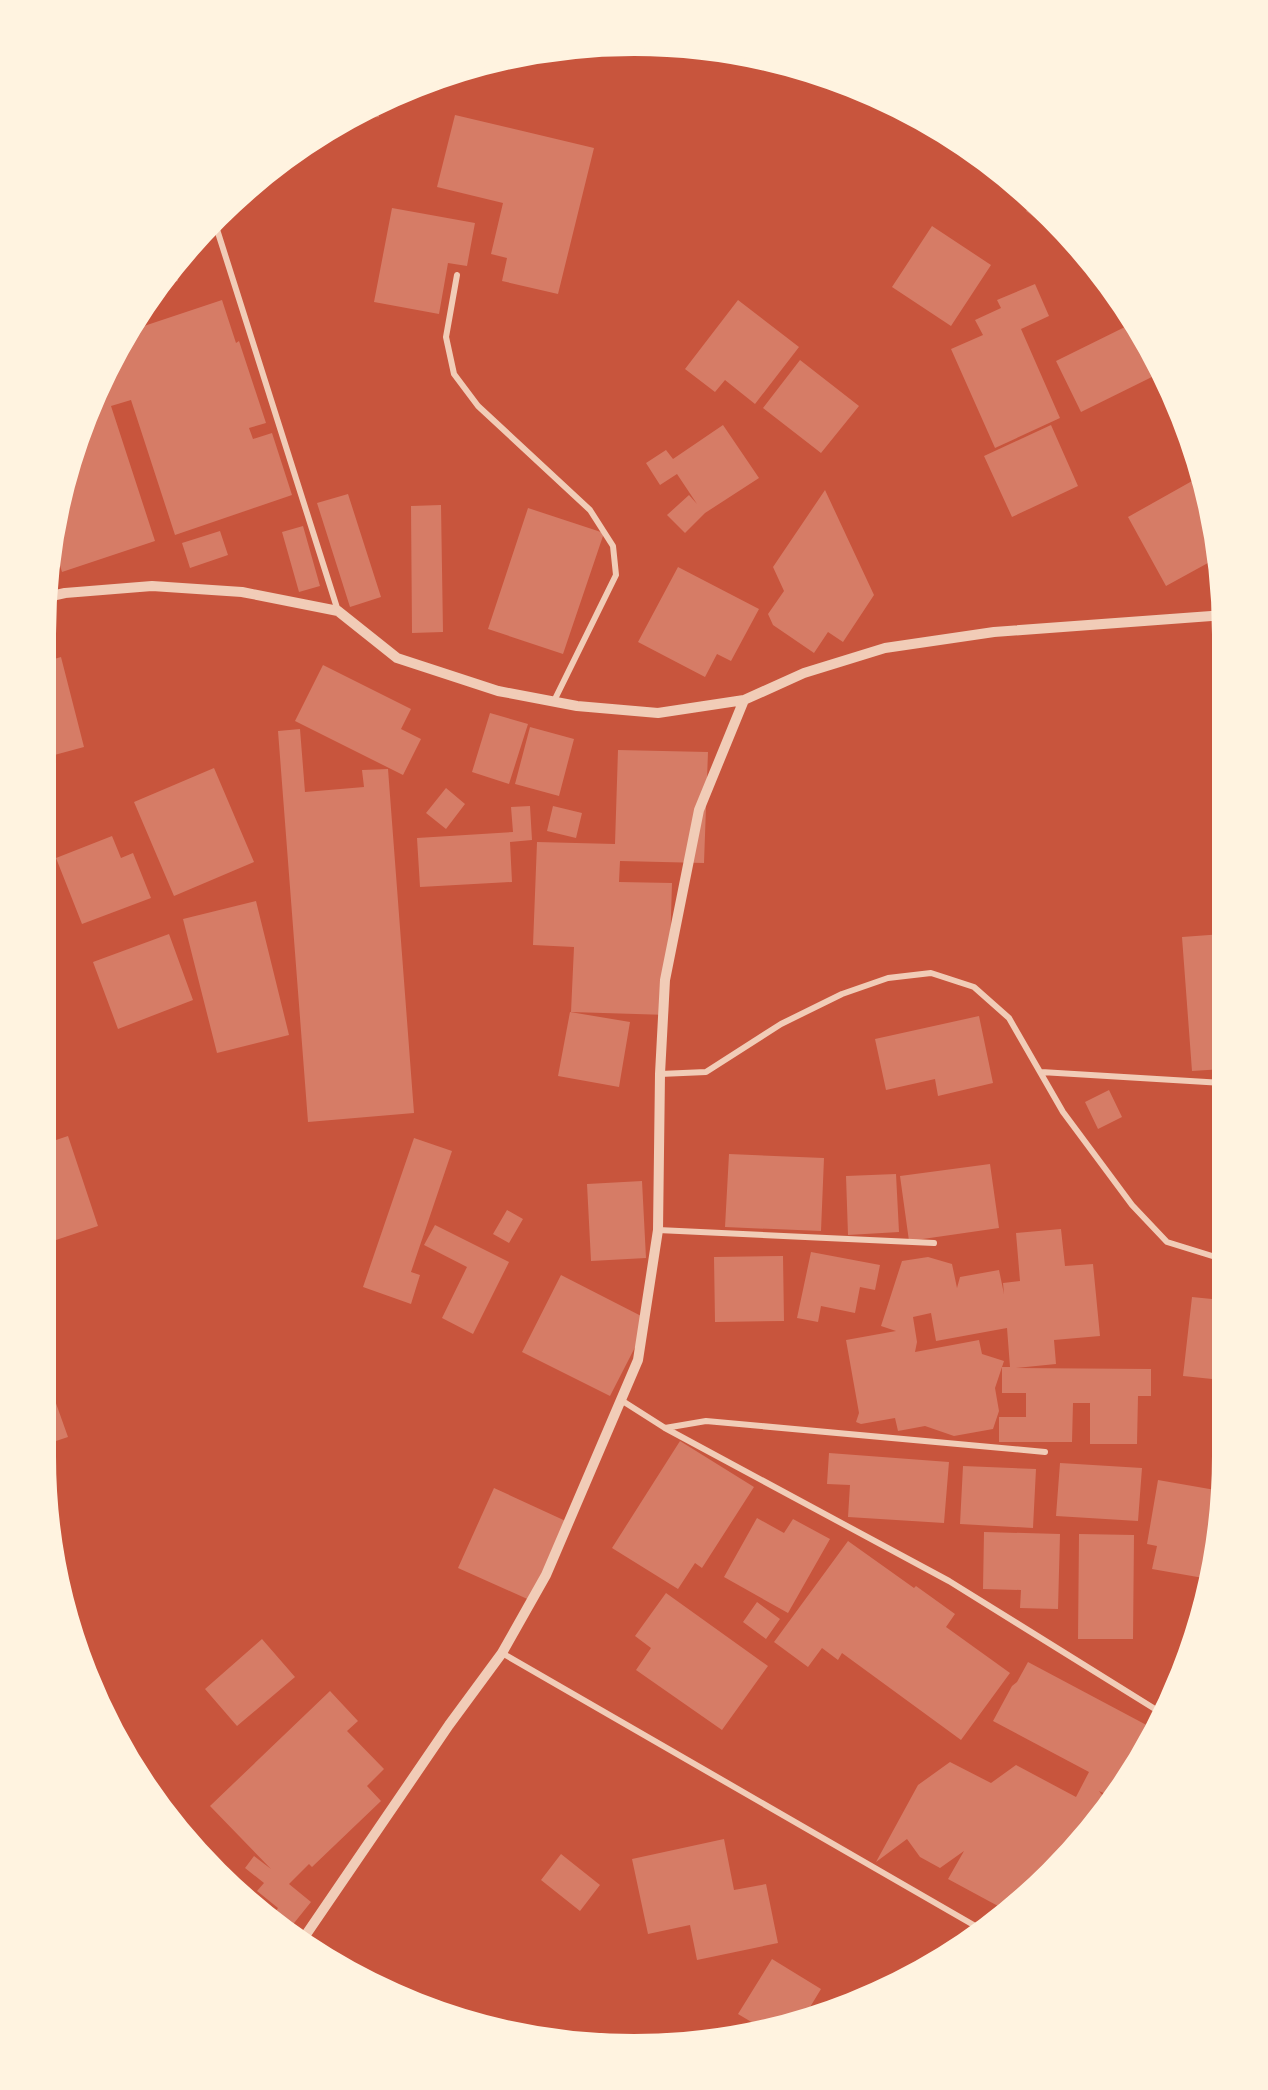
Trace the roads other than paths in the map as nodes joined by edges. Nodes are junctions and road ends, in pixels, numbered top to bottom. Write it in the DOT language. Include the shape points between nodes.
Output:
graph roads {
  1 [pos="217,229"];
  2 [pos="457,275"];
  3 [pos="54,595"];
  4 [pos="338,611"];
  5 [pos="1215,616"];
  6 [pos="744,700"];
  7 [pos="554,701"];
  8 [pos="1041,1072"];
  9 [pos="660,1074"];
  10 [pos="1216,1083"];
  11 [pos="658,1230"];
  12 [pos="934,1243"];
  13 [pos="1216,1257"];
  14 [pos="621,1400"];
  15 [pos="665,1428"];
  16 [pos="1045,1452"];
  17 [pos="502,1653"];
  18 [pos="1157,1711"];
  19 [pos="975,1926"];
  20 [pos="305,1935"];
  1 -- 4 [label="street"];
  2 -- 7 [label="street" via="446,337 454,374 478,406 590,510 613,546 616,574"];
  3 -- 4 [label="street" via="152,586 242,592"];
  4 -- 7 [label="street" via="397,658 498,691"];
  5 -- 6 [label="street" via="994,632 885,648 804,673"];
  6 -- 7 [label="street" via="658,713"];
  6 -- 9 [label="street" via="699,810 665,980"];
  8 -- 9 [label="street" via="1009,1017 974,987 931,973 888,978 843,994 781,1024 706,1072"];
  8 -- 10 [label="street"];
  8 -- 13 [label="street" via="1062,1112 1132,1204 1167,1242"];
  9 -- 11 [label="street"];
  11 -- 12 [label="street"];
  11 -- 14 [label="street" via="638,1360"];
  14 -- 15 [label="street"];
  14 -- 17 [label="street" via="546,1575"];
  15 -- 16 [label="street" via="705,1421"];
  15 -- 18 [label="street" via="949,1581"];
  17 -- 19 [label="street"];
  17 -- 20 [label="street"];
}
